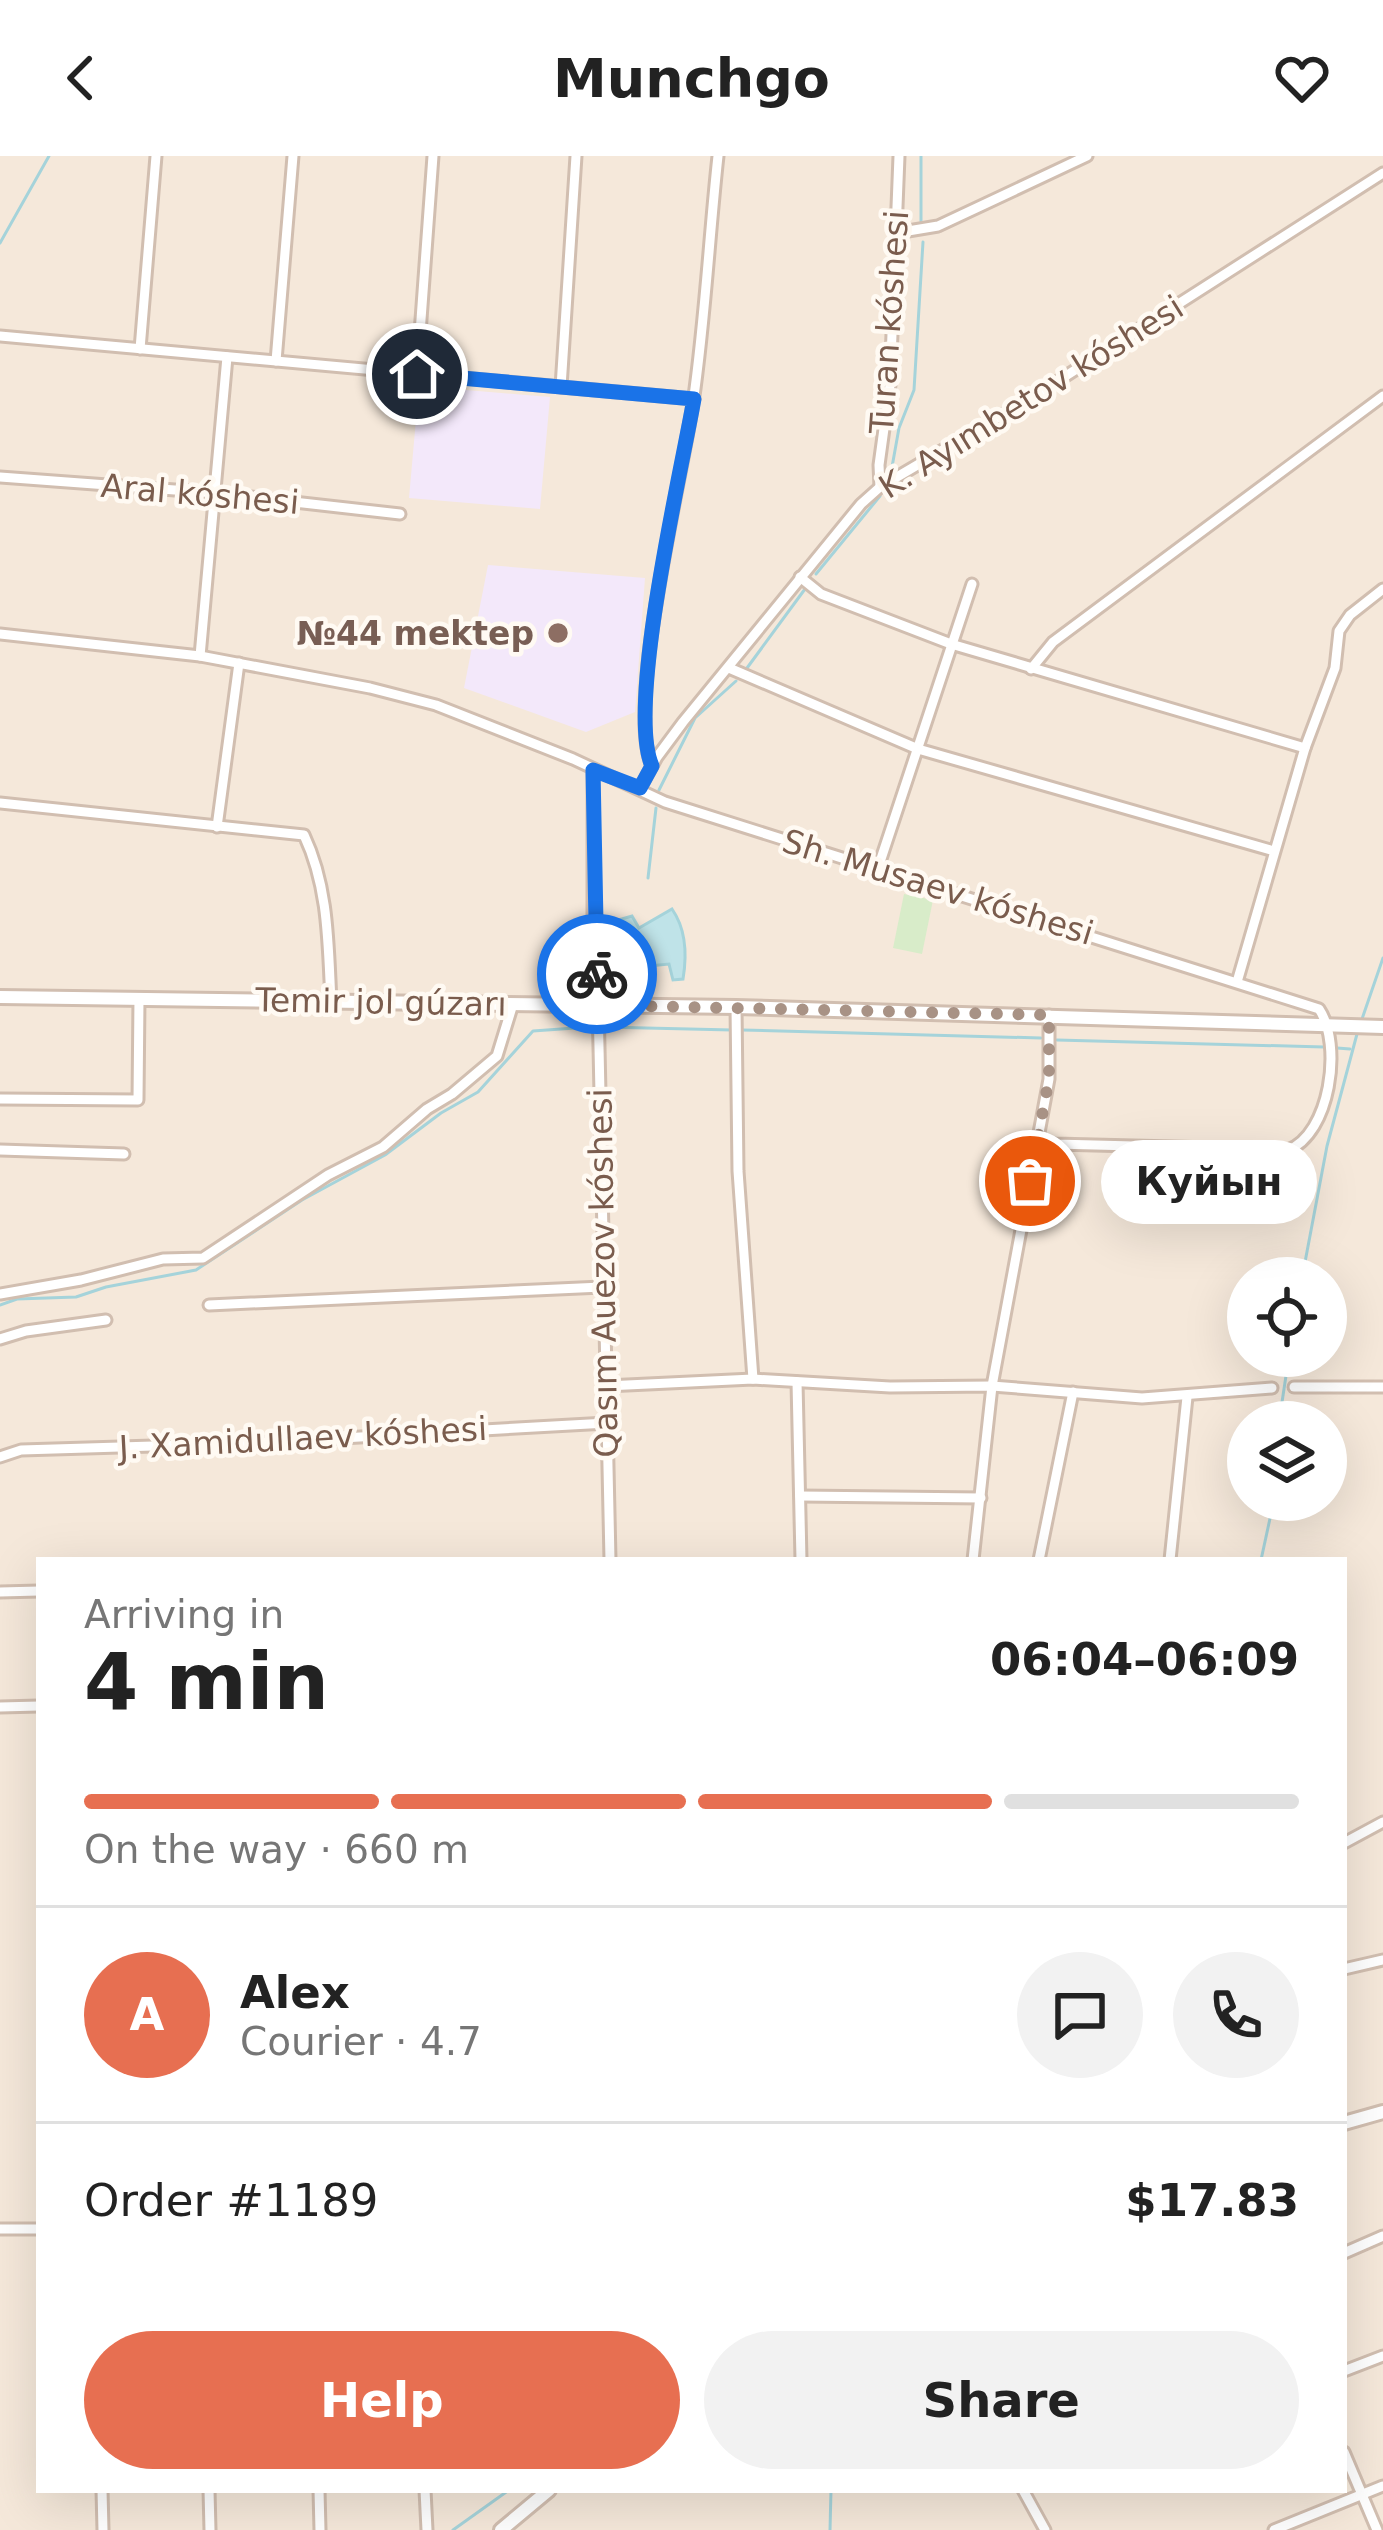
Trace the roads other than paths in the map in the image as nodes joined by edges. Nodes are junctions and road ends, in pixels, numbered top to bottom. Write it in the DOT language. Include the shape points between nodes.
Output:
graph roads {
  1 [pos="156,156"];
  2 [pos="293,156"];
  3 [pos="434,156"];
  4 [pos="575,156"];
  5 [pos="718,156"];
  6 [pos="899,156"];
  7 [pos="1087,156"];
  8 [pos="1383,173"];
  9 [pos="896,233"];
  10 [pos="0,336"];
  11 [pos="140,349"];
  12 [pos="227,357"];
  13 [pos="276,361"];
  14 [pos="417,374"];
  15 [pos="561,387"];
  16 [pos="1383,396"];
  17 [pos="694,399"];
  18 [pos="0,477"];
  19 [pos="880,487"];
  20 [pos="215,493"];
  21 [pos="400,514"];
  22 [pos="800,577"];
  23 [pos="972,584"];
  24 [pos="1383,589"];
  25 [pos="0,634"];
  26 [pos="951,644"];
  27 [pos="200,656"];
  28 [pos="239,662"];
  29 [pos="729,668"];
  30 [pos="1031,669"];
  31 [pos="1305,748"];
  32 [pos="918,749"];
  33 [pos="652,766"];
  34 [pos="593,770"];
  35 [pos="640,788"];
  36 [pos="0,803"];
  37 [pos="217,827"];
  38 [pos="1274,851"];
  39 [pos="878,868"];
  40 [pos="1237,982"];
  41 [pos="0,997"];
  42 [pos="139,1000"];
  43 [pos="331,1002"];
  44 [pos="513,1004"];
  45 [pos="596,1005"];
  46 [pos="736,1007"];
  47 [pos="1049,1015"];
  48 [pos="1333,1023"];
  49 [pos="1382,1027"];
  50 [pos="0,1099"];
  51 [pos="1038,1140"];
  52 [pos="0,1150"];
  53 [pos="124,1154"];
  54 [pos="602,1287"];
  55 [pos="0,1294"];
  56 [pos="209,1305"];
  57 [pos="106,1320"];
  58 [pos="0,1339"];
  59 [pos="753,1379"];
  60 [pos="797,1382"];
  61 [pos="606,1386"];
  62 [pos="992,1386"];
  63 [pos="1294,1387"];
  64 [pos="1383,1387"];
  65 [pos="1272,1388"];
  66 [pos="1072,1392"];
  67 [pos="1186,1397"];
  68 [pos="607,1423"];
  69 [pos="0,1457"];
  70 [pos="800,1496"];
  71 [pos="981,1498"];
  72 [pos="610,1557"];
  73 [pos="801,1557"];
  74 [pos="973,1557"];
  75 [pos="1040,1557"];
  76 [pos="1170,1557"];
  77 [pos="36,1591"];
  78 [pos="0,1592"];
  79 [pos="36,1706"];
  80 [pos="0,1707"];
  81 [pos="1383,1822"];
  82 [pos="1347,1842"];
  83 [pos="1383,1960"];
  84 [pos="1347,1968"];
  85 [pos="1383,2112"];
  86 [pos="1347,2122"];
  87 [pos="0,2229"];
  88 [pos="36,2229"];
  89 [pos="1383,2236"];
  90 [pos="1347,2252"];
  91 [pos="1383,2356"];
  92 [pos="1347,2371"];
  93 [pos="1347,2459"];
  94 [pos="1383,2486"];
  95 [pos="101,2493"];
  96 [pos="209,2493"];
  97 [pos="319,2493"];
  98 [pos="425,2493"];
  99 [pos="545,2493"];
  100 [pos="1025,2493"];
  101 [pos="1362,2494"];
  102 [pos="103,2530"];
  103 [pos="210,2530"];
  104 [pos="320,2530"];
  105 [pos="427,2530"];
  106 [pos="501,2530"];
  107 [pos="1045,2530"];
  108 [pos="1274,2530"];
  109 [pos="1377,2530"];
  1 -- 11 [label="street"];
  2 -- 13 [label="street"];
  3 -- 14 [label="street"];
  4 -- 15 [label="street"];
  5 -- 17 [label="street"];
  6 -- 9 [label="street, Turan kóshesi"];
  7 -- 9 [label="street" via="938,226"];
  8 -- 19 [label="street, K. Ayımbetov kóshesi"];
  9 -- 19 [label="street, Turan kóshesi"];
  10 -- 11 [label="street"];
  11 -- 12 [label="street"];
  12 -- 13 [label="street"];
  12 -- 20 [label="street"];
  13 -- 14 [label="street"];
  14 -- 15 [label="street"];
  15 -- 17 [label="street"];
  16 -- 30 [label="street" via="1053,642"];
  17 -- 33 [label="street" via="645,684"];
  18 -- 20 [label="street, Aral kóshesi"];
  19 -- 22 [label="street, K. Ayımbetov kóshesi"];
  20 -- 21 [label="street, Aral kóshesi"];
  20 -- 27 [label="street"];
  22 -- 26 [label="street" via="821,594"];
  22 -- 29 [label="street, K. Ayımbetov kóshesi"];
  23 -- 26 [label="street"];
  24 -- 31 [label="street" via="1340,631"];
  25 -- 27 [label="street, Sh. Musaev kóshesi"];
  26 -- 30 [label="street"];
  26 -- 32 [label="street"];
  27 -- 28 [label="street, Sh. Musaev kóshesi"];
  28 -- 34 [label="street, Sh. Musaev kóshesi" via="436,705"];
  28 -- 37 [label="street"];
  29 -- 32 [label="street"];
  29 -- 33 [label="street, K. Ayımbetov kóshesi"];
  30 -- 31 [label="street"];
  31 -- 38 [label="street"];
  32 -- 38 [label="street"];
  32 -- 39 [label="street"];
  33 -- 35 [label="street, K. Ayımbetov kóshesi"];
  34 -- 35 [label="street, Sh. Musaev kóshesi"];
  34 -- 45 [label="street, Qasım Auezov kóshesi"];
  35 -- 39 [label="street, Sh. Musaev kóshesi"];
  36 -- 37 [label="street"];
  37 -- 43 [label="street" via="304,835 325,904"];
  38 -- 40 [label="street"];
  39 -- 40 [label="street, Sh. Musaev kóshesi"];
  40 -- 48 [label="street, Sh. Musaev kóshesi" via="1318,1010"];
  41 -- 42 [label="street, Temir jol gúzarı"];
  42 -- 43 [label="street, Temir jol gúzarı"];
  42 -- 50 [label="street" via="138,1100"];
  43 -- 44 [label="street, Temir jol gúzarı"];
  44 -- 45 [label="street, Temir jol gúzarı"];
  44 -- 55 [label="street" via="497,1056 452,1094 383,1147 203,1258"];
  45 -- 46 [label="street, Temir jol gúzarı"];
  45 -- 54 [label="street, Qasım Auezov kóshesi"];
  46 -- 47 [label="street, Temir jol gúzarı"];
  46 -- 59 [label="street"];
  47 -- 48 [label="street, Temir jol gúzarı"];
  47 -- 51 [label="street"];
  48 -- 49 [label="street, Temir jol gúzarı"];
  48 -- 51 [label="street" via="1316,1130 1288,1150"];
  51 -- 62 [label="street"];
  52 -- 53 [label="street"];
  54 -- 56 [label="street"];
  54 -- 61 [label="street, Qasım Auezov kóshesi"];
  57 -- 58 [label="street"];
  59 -- 60 [label="street"];
  59 -- 61 [label="street"];
  60 -- 62 [label="street"];
  60 -- 70 [label="street"];
  61 -- 68 [label="street, Qasım Auezov kóshesi"];
  62 -- 66 [label="street"];
  62 -- 71 [label="street"];
  63 -- 64 [label="street"];
  65 -- 67 [label="street"];
  66 -- 67 [label="street"];
  66 -- 75 [label="street"];
  67 -- 76 [label="street"];
  68 -- 69 [label="street, J. Xamidullaev kóshesi"];
  68 -- 72 [label="street, Qasım Auezov kóshesi"];
  70 -- 71 [label="street"];
  70 -- 73 [label="street"];
  71 -- 74 [label="street"];
  77 -- 78 [label="street"];
  79 -- 80 [label="street"];
  81 -- 82 [label="street"];
  83 -- 84 [label="street"];
  85 -- 86 [label="street"];
  87 -- 88 [label="street"];
  89 -- 90 [label="street"];
  91 -- 92 [label="street"];
  93 -- 101 [label="street"];
  94 -- 101 [label="street"];
  95 -- 102 [label="street"];
  96 -- 103 [label="street"];
  97 -- 104 [label="street"];
  98 -- 105 [label="street"];
  99 -- 106 [label="street"];
  100 -- 107 [label="street"];
  101 -- 108 [label="street"];
  101 -- 109 [label="street"];
}
